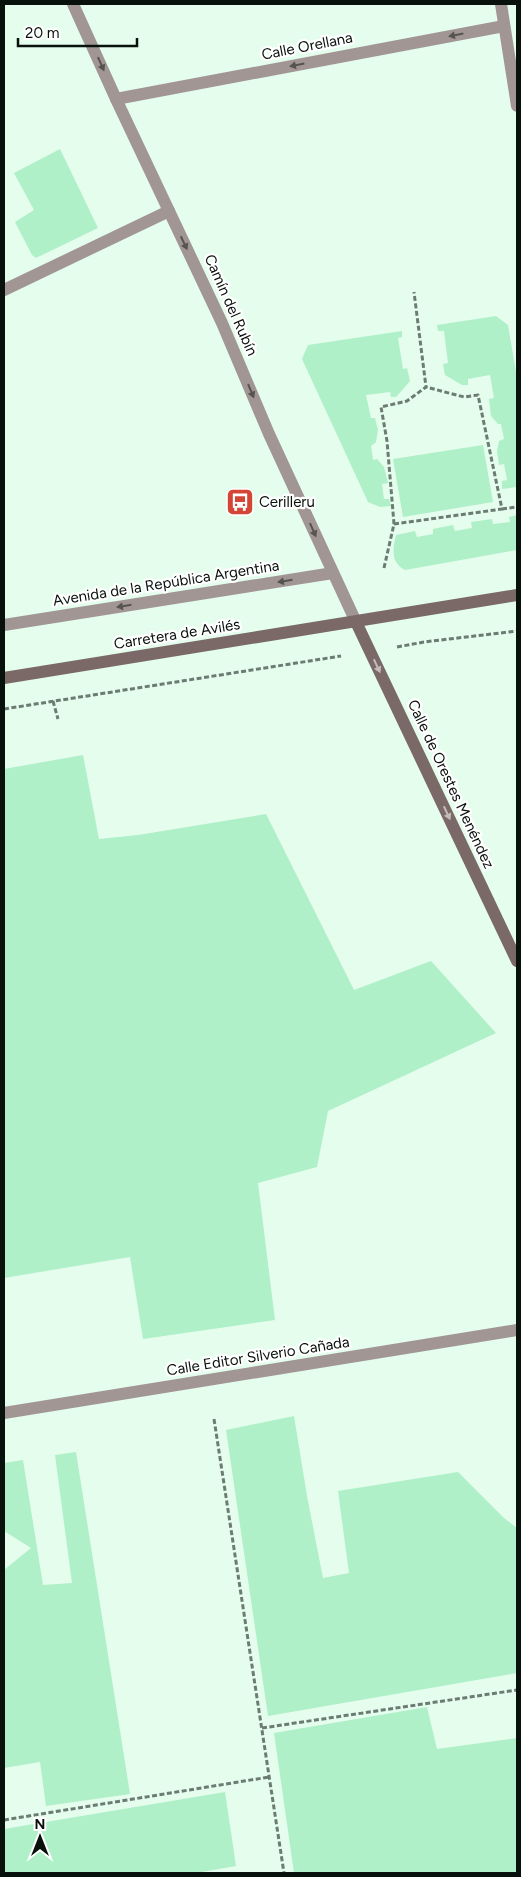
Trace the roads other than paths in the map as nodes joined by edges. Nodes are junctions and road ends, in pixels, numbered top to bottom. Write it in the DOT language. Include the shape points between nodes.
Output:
graph roads {
  1 [pos="73,4"];
  2 [pos="501,4"];
  3 [pos="504,26"];
  4 [pos="116,99"];
  5 [pos="517,106"];
  6 [pos="169,211"];
  7 [pos="4,290"];
  8 [pos="333,573"];
  9 [pos="517,595"];
  10 [pos="356,622"];
  11 [pos="4,625"];
  12 [pos="4,678"];
  13 [pos="517,961"];
  14 [pos="517,1330"];
  15 [pos="4,1413"];
  1 -- 4 [label="street, Camín del Rubín, one-way"];
  2 -- 3 [label="street"];
  3 -- 4 [label="street, Calle Orellana, one-way"];
  3 -- 5 [label="street"];
  4 -- 6 [label="street, Camín del Rubín"];
  6 -- 7 [label="street"];
  6 -- 8 [label="street, Camín del Rubín, one-way"];
  8 -- 10 [label="street, Camín del Rubín"];
  8 -- 11 [label="street, Avenida de la República Argentina, one-way"];
  9 -- 10 [label="street"];
  10 -- 12 [label="street, Carretera de Avilés"];
  10 -- 13 [label="street, Calle de Orestes Menéndez, one-way"];
  14 -- 15 [label="street, Calle Editor Silverio Cañada"];
}
